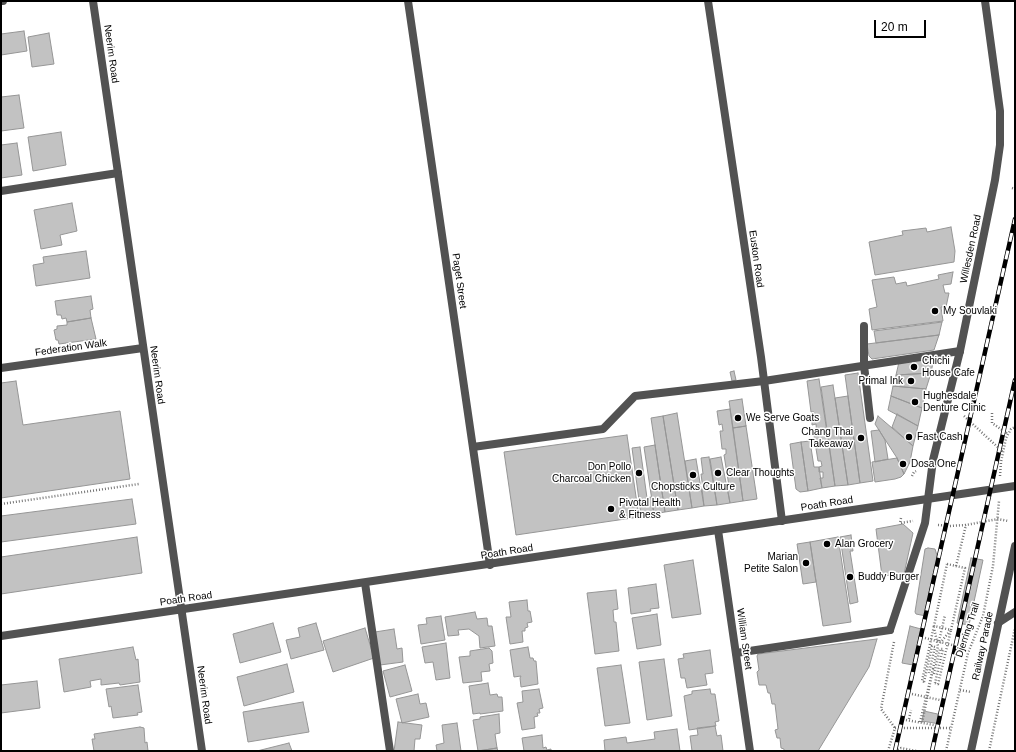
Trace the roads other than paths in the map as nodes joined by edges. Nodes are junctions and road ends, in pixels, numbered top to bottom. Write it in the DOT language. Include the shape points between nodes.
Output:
graph roads {
  1 [pos="93,1"];
  2 [pos="408,1"];
  3 [pos="708,1"];
  4 [pos="985,1"];
  5 [pos="118,174"];
  6 [pos="1,191"];
  7 [pos="864,326"];
  8 [pos="144,348"];
  9 [pos="960,351"];
  10 [pos="864,365"];
  11 [pos="1,368"];
  12 [pos="764,381"];
  13 [pos="870,418"];
  14 [pos="473,447"];
  15 [pos="1015,486"];
  16 [pos="928,498"];
  17 [pos="782,521"];
  18 [pos="718,530"];
  19 [pos="1015,546"];
  20 [pos="490,564"];
  21 [pos="366,583"];
  22 [pos="181,610"];
  23 [pos="1015,612"];
  24 [pos="998,623"];
  25 [pos="1,636"];
  26 [pos="736,653"];
  27 [pos="202,751"];
  28 [pos="390,751"];
  29 [pos="750,751"];
  30 [pos="971,751"];
  1 -- 5 [label="street, Neerim Road"];
  2 -- 14 [label="street, Paget Street"];
  3 -- 12 [label="street, Euston Road"];
  4 -- 9 [label="street, Willesden Road" via="1000,111 1000,145"];
  5 -- 6 [label="street"];
  5 -- 8 [label="street, Neerim Road"];
  7 -- 10 [label="street"];
  8 -- 11 [label="street, Federation Walk"];
  8 -- 22 [label="street, Neerim Road"];
  9 -- 10 [label="street"];
  9 -- 16 [label="street, Willesden Road" via="932,460"];
  10 -- 12 [label="street"];
  10 -- 13 [label="street"];
  12 -- 14 [label="street" via="635,396 603,429"];
  12 -- 17 [label="street, Euston Road"];
  14 -- 20 [label="street, Paget Street"];
  15 -- 16 [label="street, Poath Road"];
  16 -- 17 [label="street, Poath Road"];
  16 -- 26 [label="street, Willesden Road" via="925,523 890,630"];
  17 -- 18 [label="street, Poath Road"];
  18 -- 20 [label="street, Poath Road"];
  18 -- 26 [label="street, William Street"];
  19 -- 24 [label="street, Railway Parade"];
  20 -- 21 [label="street, Poath Road"];
  21 -- 22 [label="street, Poath Road"];
  21 -- 28 [label="street"];
  22 -- 25 [label="street, Poath Road"];
  22 -- 27 [label="street, Neerim Road"];
  23 -- 24 [label="street"];
  24 -- 30 [label="street, Railway Parade"];
  26 -- 29 [label="street, William Street"];
}
